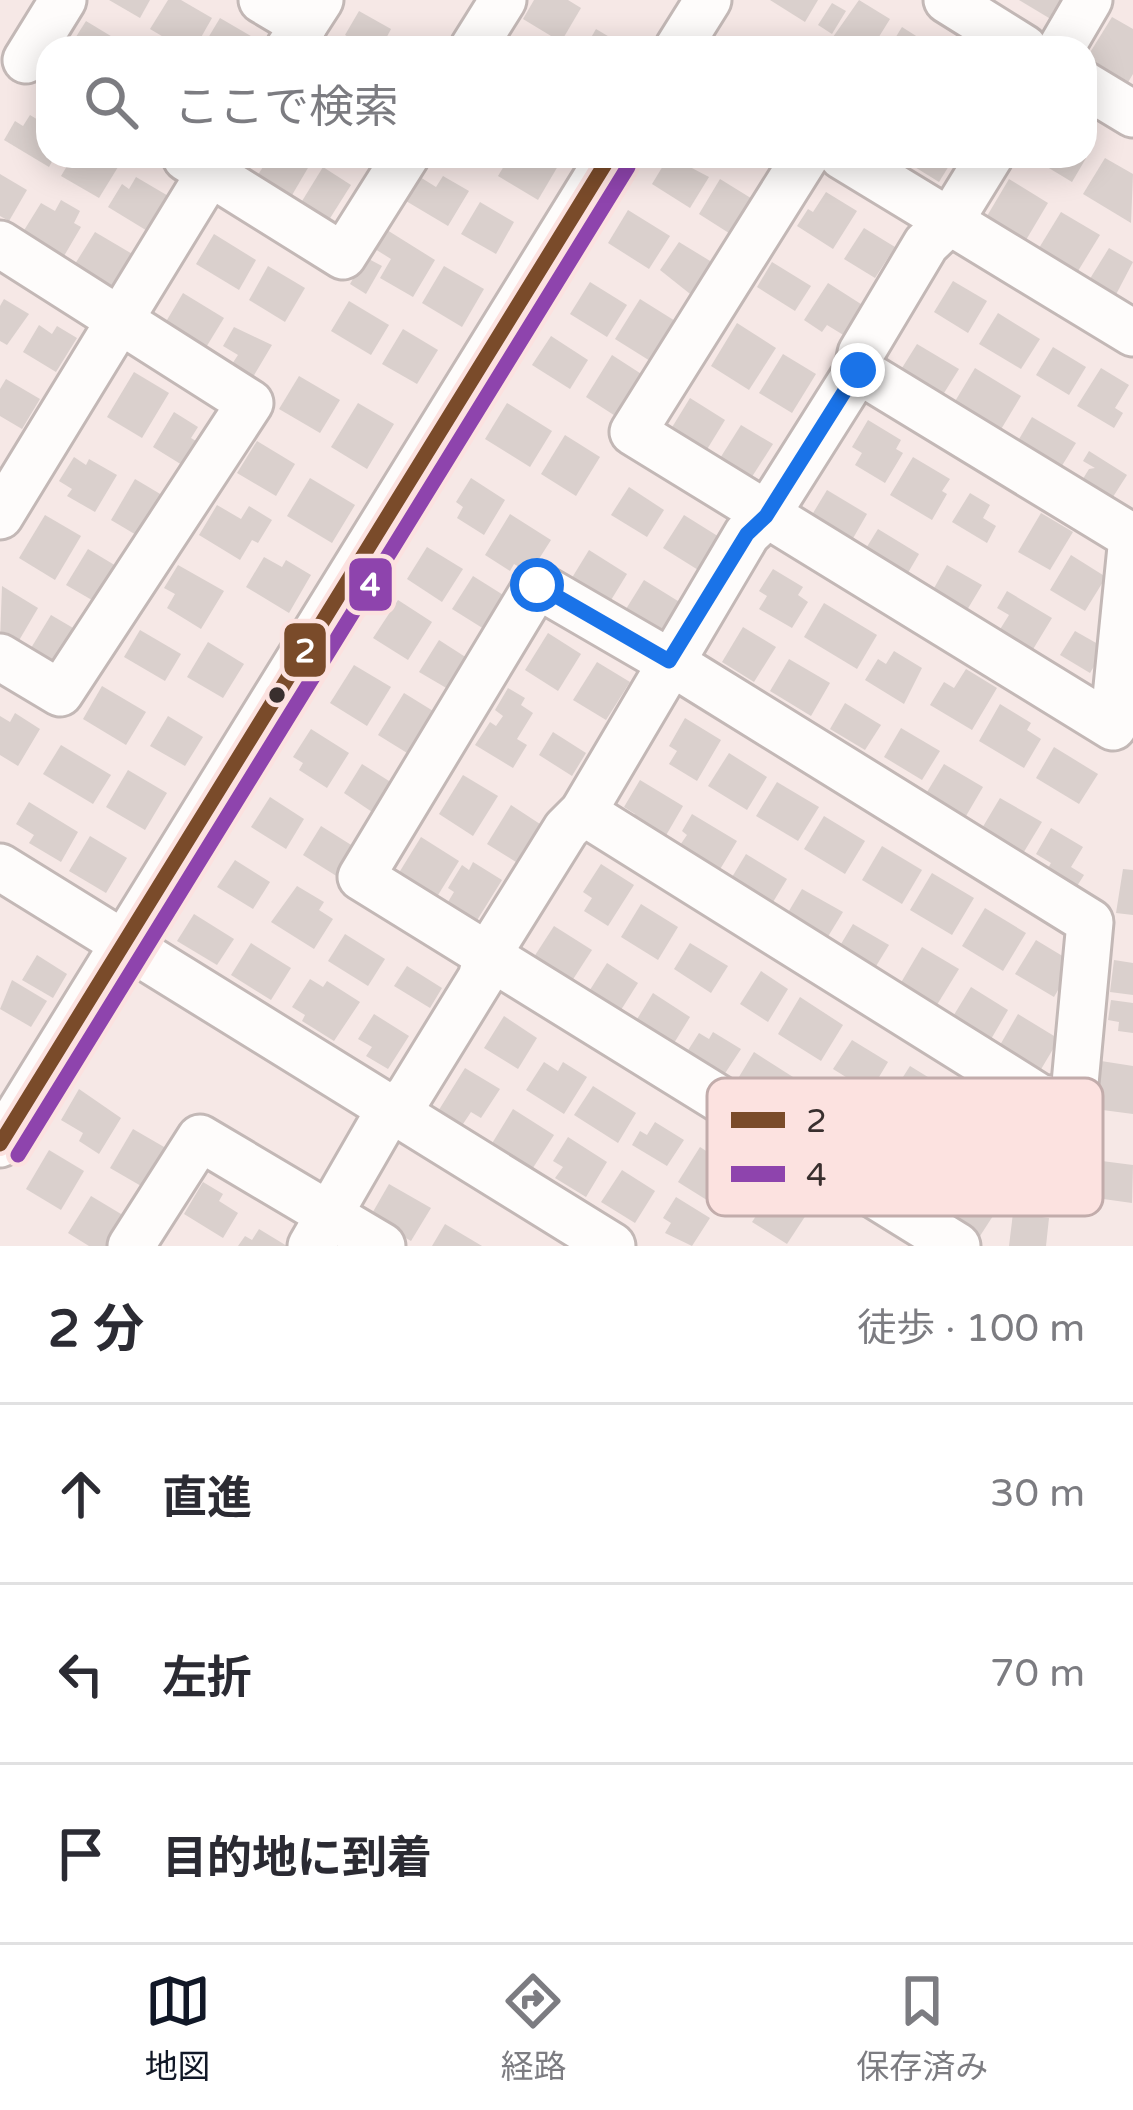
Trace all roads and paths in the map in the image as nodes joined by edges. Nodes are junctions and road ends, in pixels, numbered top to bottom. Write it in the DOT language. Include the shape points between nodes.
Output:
graph roads {
  1 [pos="63,0"];
  2 [pos="262,0"];
  3 [pos="503,0"];
  4 [pos="708,0"];
  5 [pos="947,0"];
  6 [pos="1089,0"];
  7 [pos="304,24"];
  8 [pos="40,36"];
  9 [pos="480,36"];
  10 [pos="686,36"];
  11 [pos="1005,36"];
  12 [pos="1067,36"];
  13 [pos="1097,93"];
  14 [pos="1133,115"];
  15 [pos="201,168"];
  16 [pos="215,168"];
  17 [pos="398,168"];
  18 [pos="603,168"];
  19 [pos="798,168"];
  20 [pos="862,168"];
  21 [pos="982,168"];
  22 [pos="950,220"];
  23 [pos="0,244"];
  24 [pos="122,321"];
  25 [pos="1133,333"];
  26 [pos="858,370"];
  27 [pos="15,459"];
  28 [pos="0,516"];
  29 [pos="766,516"];
  30 [pos="0,657"];
  31 [pos="669,661"];
  32 [pos="583,812"];
  33 [pos="0,867"];
  34 [pos="124,944"];
  35 [pos="487,956"];
  36 [pos="1010,1078"];
  37 [pos="1076,1078"];
  38 [pos="707,1092"];
  39 [pos="395,1110"];
  40 [pos="0,1144"];
  41 [pos="908,1216"];
  42 [pos="320,1230"];
  43 [pos="130,1246"];
  44 [pos="382,1246"];
  45 [pos="612,1246"];
  46 [pos="957,1246"];
  1 -- 8 [label="street"];
  2 -- 7 [label="street"];
  3 -- 9 [label="street"];
  4 -- 10 [label="street"];
  5 -- 11 [label="street"];
  6 -- 12 [label="street"];
  13 -- 14 [label="street"];
  15 -- 24 [label="street"];
  16 -- 17 [label="street" via="343,256"];
  18 -- 34 [label="street"];
  19 -- 29 [label="street" via="633,432"];
  20 -- 22 [label="street"];
  21 -- 22 [label="street"];
  22 -- 25 [label="street"];
  22 -- 26 [label="street" via="926,244"];
  23 -- 24 [label="street"];
  24 -- 27 [label="street"];
  24 -- 30 [label="street" via="250,403 60,694"];
  26 -- 29 [label="street"];
  26 -- 29 [label="street" via="1132,537 1112,728"];
  27 -- 28 [label="street"];
  29 -- 31 [label="street"];
  31 -- 32 [label="street"];
  31 -- 35 [label="street" via="537,585 361,877"];
  31 -- 37 [label="street" via="1090,922"];
  32 -- 35 [label="street"];
  32 -- 36 [label="street"];
  33 -- 34 [label="street"];
  34 -- 39 [label="street"];
  34 -- 40 [label="street"];
  35 -- 38 [label="street"];
  35 -- 39 [label="street" via="481,978"];
  39 -- 42 [label="street"];
  39 -- 45 [label="street"];
  41 -- 46 [label="street"];
  42 -- 43 [label="street" via="200,1138"];
  42 -- 44 [label="street"];
}
